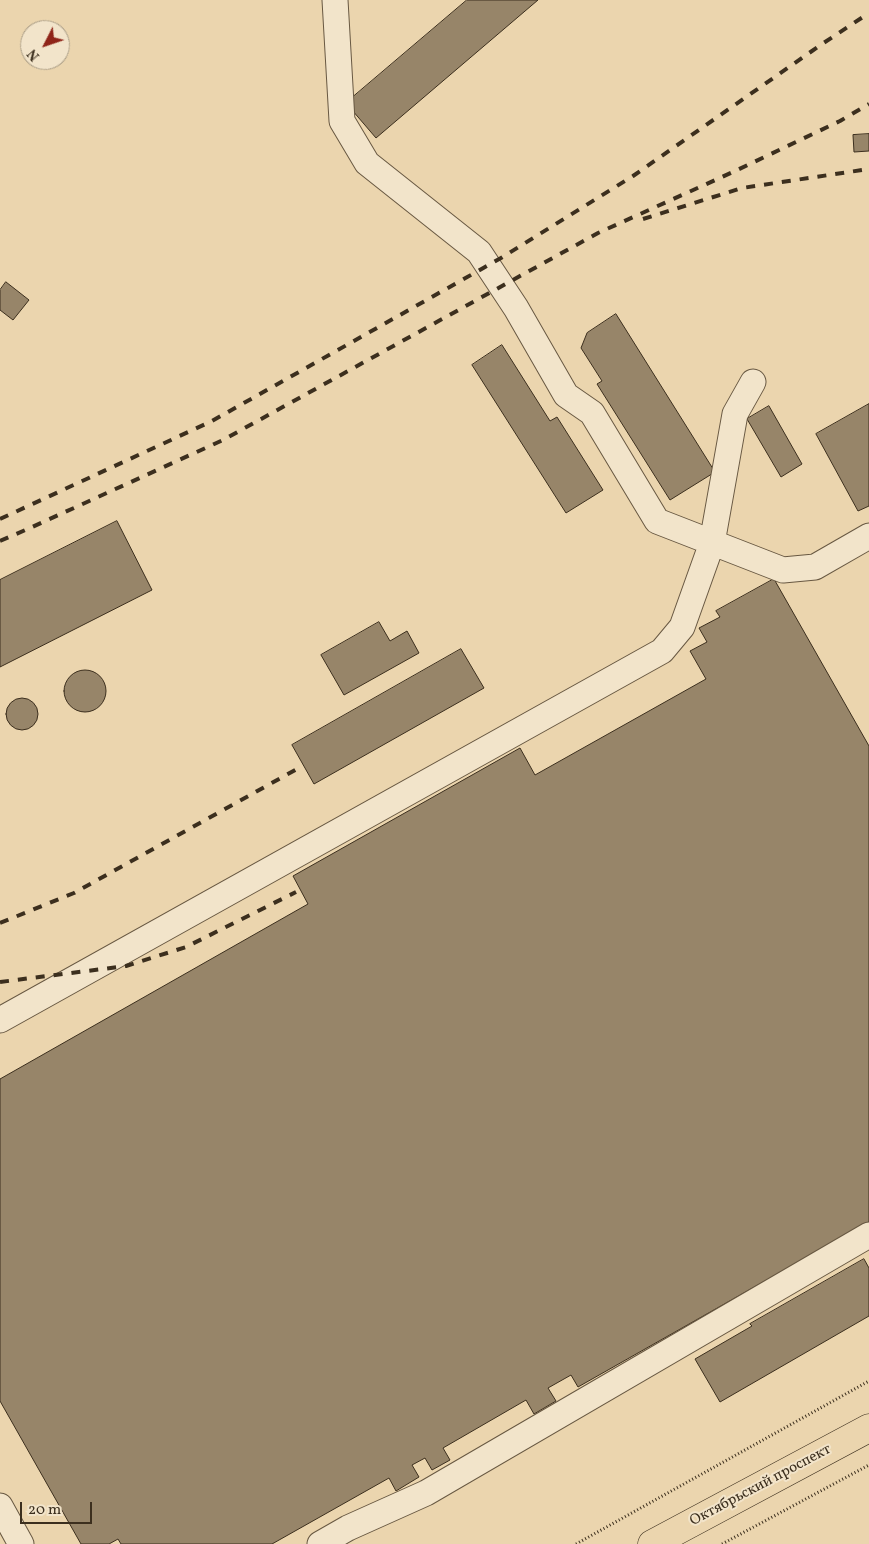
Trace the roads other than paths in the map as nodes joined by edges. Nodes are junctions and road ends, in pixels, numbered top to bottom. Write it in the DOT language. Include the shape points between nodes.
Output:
graph roads {
  1 [pos="335,0"];
  2 [pos="753,382"];
  3 [pos="869,536"];
  4 [pos="712,542"];
  5 [pos="0,1020"];
  6 [pos="869,1235"];
  7 [pos="869,1428"];
  8 [pos="0,1506"];
  9 [pos="21,1544"];
  10 [pos="320,1544"];
  11 [pos="652,1544"];
  1 -- 4 [label="lane" via="342,121 367,162 479,252 516,308 566,395 592,413 657,521"];
  2 -- 4 [label="lane" via="735,414"];
  3 -- 4 [label="lane" via="815,567 783,570"];
  4 -- 5 [label="lane" via="682,627 662,652"];
  6 -- 10 [label="lane" via="426,1493"];
  7 -- 11 [label="main road, Октябрьский проспект"];
  8 -- 9 [label="lane"];
}
